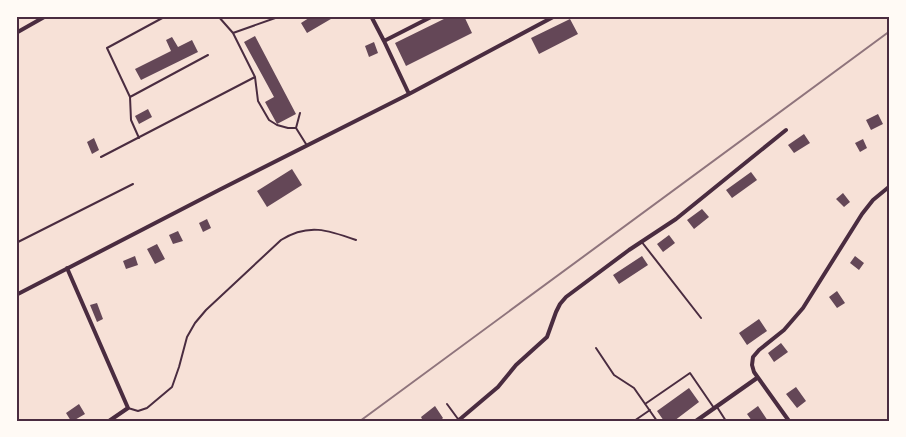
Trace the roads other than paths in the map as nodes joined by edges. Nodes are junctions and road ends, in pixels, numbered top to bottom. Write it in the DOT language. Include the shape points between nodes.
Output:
graph roads {
  1 [pos="46,16"];
  2 [pos="166,16"];
  3 [pos="218,16"];
  4 [pos="281,16"];
  5 [pos="371,16"];
  6 [pos="433,16"];
  7 [pos="555,16"];
  8 [pos="16,33"];
  9 [pos="233,34"];
  10 [pos="384,41"];
  11 [pos="208,55"];
  12 [pos="255,77"];
  13 [pos="409,94"];
  14 [pos="130,97"];
  15 [pos="300,113"];
  16 [pos="296,128"];
  17 [pos="786,130"];
  18 [pos="139,138"];
  19 [pos="307,145"];
  20 [pos="101,157"];
  21 [pos="133,184"];
  22 [pos="890,186"];
  23 [pos="356,240"];
  24 [pos="641,241"];
  25 [pos="16,243"];
  26 [pos="67,268"];
  27 [pos="16,295"];
  28 [pos="701,318"];
  29 [pos="596,348"];
  30 [pos="757,378"];
  31 [pos="447,404"];
  32 [pos="645,404"];
  33 [pos="128,408"];
  34 [pos="715,408"];
  35 [pos="650,410"];
  36 [pos="109,421"];
  37 [pos="458,421"];
  38 [pos="634,421"];
  39 [pos="657,421"];
  40 [pos="696,421"];
  41 [pos="726,421"];
  42 [pos="789,421"];
  1 -- 8 [label="street"];
  2 -- 14 [label="lane" via="107,48"];
  3 -- 9 [label="lane"];
  4 -- 9 [label="lane"];
  5 -- 10 [label="street"];
  6 -- 10 [label="street"];
  7 -- 13 [label="street"];
  9 -- 12 [label="lane"];
  10 -- 13 [label="street"];
  11 -- 14 [label="lane"];
  12 -- 16 [label="lane" via="258,101 269,120 277,125"];
  12 -- 18 [label="lane"];
  13 -- 19 [label="street"];
  14 -- 18 [label="lane" via="131,120"];
  15 -- 16 [label="lane"];
  16 -- 19 [label="lane"];
  17 -- 24 [label="street" via="676,219"];
  18 -- 20 [label="lane"];
  19 -- 26 [label="street"];
  21 -- 25 [label="lane"];
  22 -- 30 [label="street" via="862,214 803,308 753,357"];
  23 -- 33 [label="lane" via="325,230 304,229 281,240 195,323 187,337 172,387 147,408 138,411"];
  24 -- 28 [label="lane"];
  24 -- 37 [label="street" via="566,297 556,312 547,338"];
  26 -- 27 [label="street"];
  26 -- 33 [label="street"];
  29 -- 32 [label="lane" via="614,375 634,388"];
  30 -- 34 [label="street"];
  30 -- 42 [label="street"];
  31 -- 37 [label="lane"];
  32 -- 34 [label="lane" via="690,373"];
  32 -- 35 [label="lane"];
  33 -- 36 [label="street"];
  34 -- 40 [label="street"];
  34 -- 41 [label="lane"];
  35 -- 38 [label="lane"];
  35 -- 39 [label="lane"];
}
